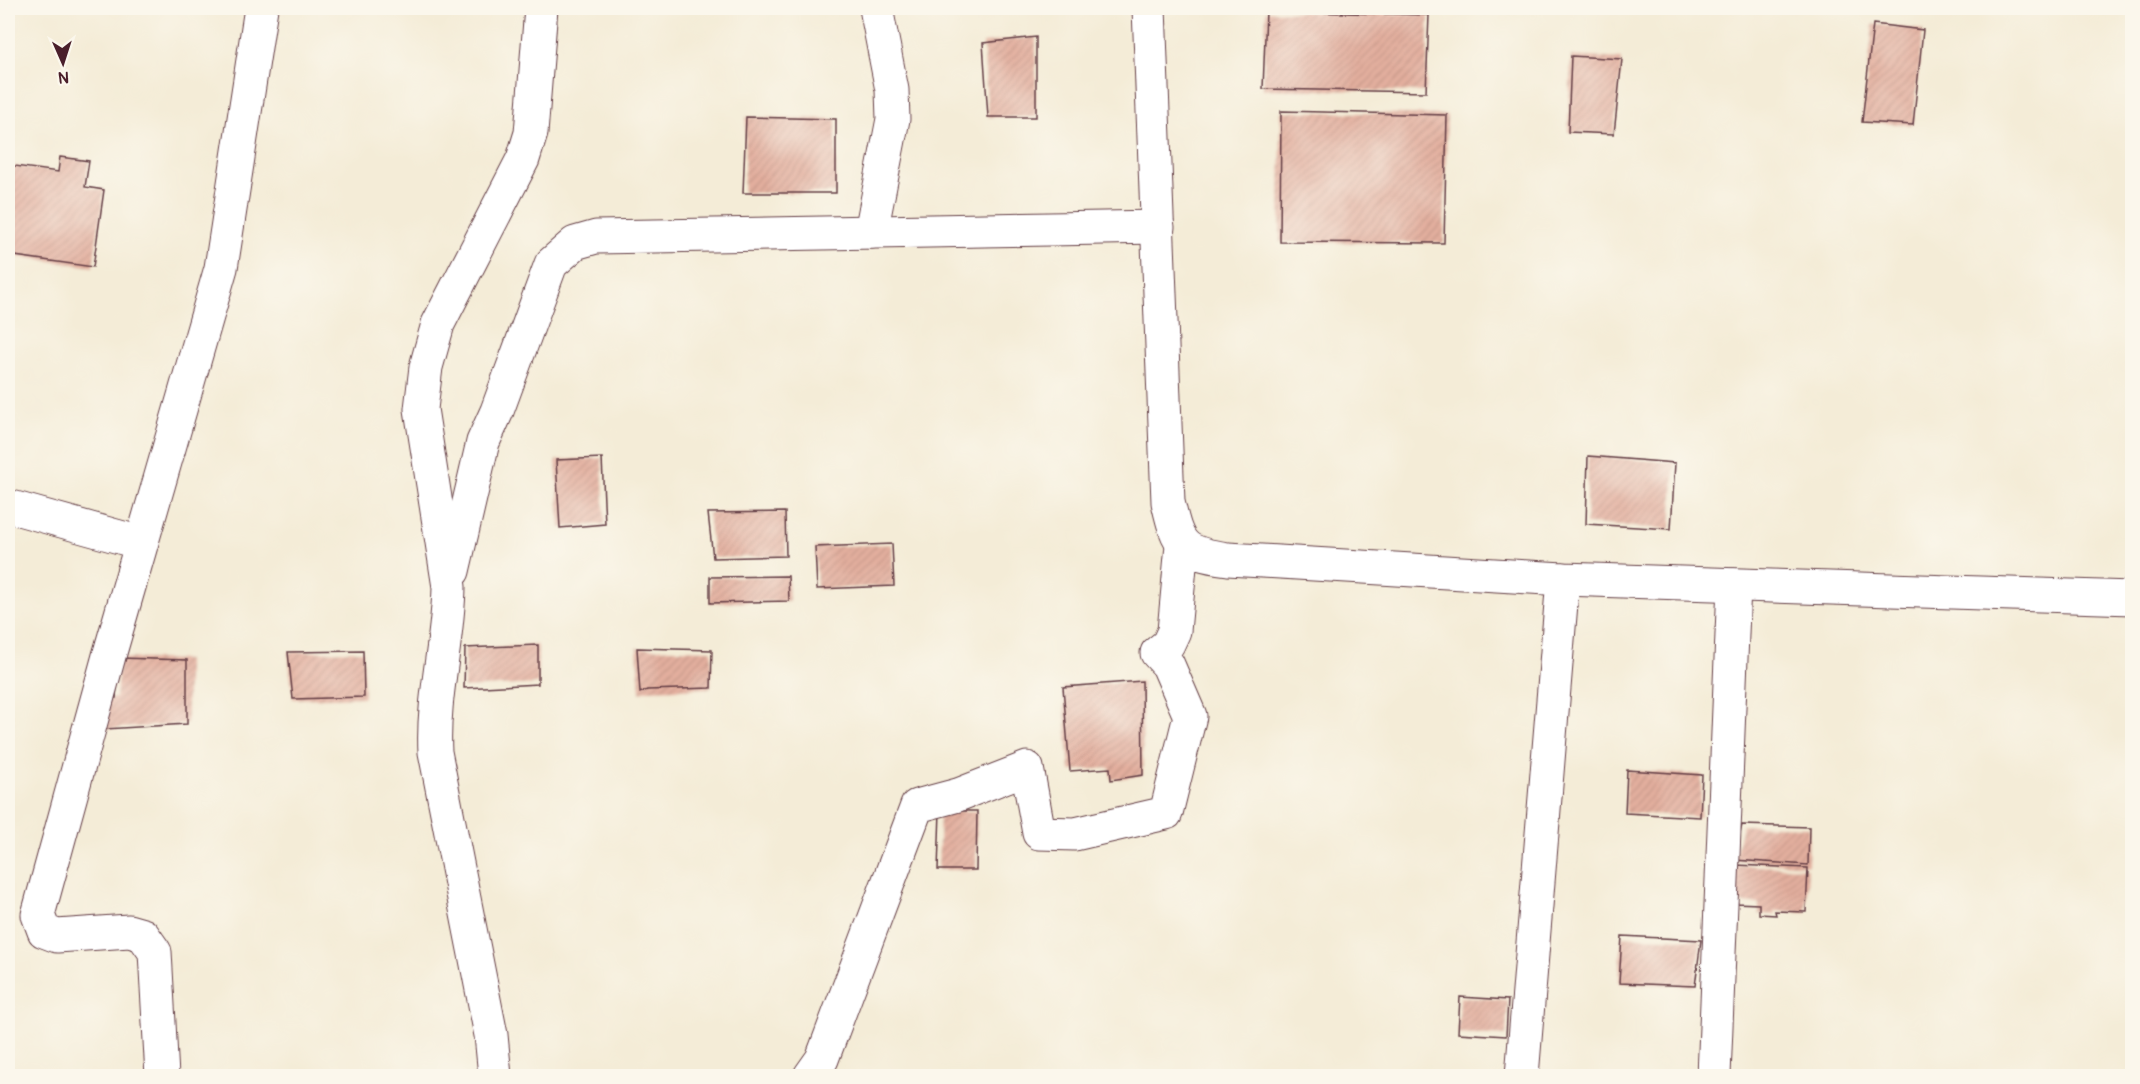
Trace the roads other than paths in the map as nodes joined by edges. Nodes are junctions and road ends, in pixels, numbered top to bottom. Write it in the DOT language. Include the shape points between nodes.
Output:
graph roads {
  1 [pos="261,8"];
  2 [pos="541,8"];
  3 [pos="876,8"];
  4 [pos="1149,8"];
  5 [pos="1158,227"];
  6 [pos="871,232"];
  7 [pos="8,506"];
  8 [pos="141,543"];
  9 [pos="1182,545"];
  10 [pos="1563,579"];
  11 [pos="1734,585"];
  12 [pos="449,587"];
  13 [pos="2133,598"];
  14 [pos="162,1077"];
  15 [pos="495,1077"];
  16 [pos="810,1077"];
  17 [pos="1522,1077"];
  18 [pos="1714,1077"];
  1 -- 8 [label="street" via="221,268"];
  2 -- 12 [label="street" via="531,133 523,159 438,324 426,367 421,409"];
  3 -- 6 [label="street" via="892,90 893,119"];
  4 -- 5 [label="street"];
  5 -- 6 [label="street"];
  5 -- 9 [label="street" via="1168,502"];
  6 -- 12 [label="street" via="596,237 574,243 551,264 483,442"];
  7 -- 8 [label="street"];
  8 -- 14 [label="street" via="38,915 44,930 57,936 129,931 143,935 155,952"];
  9 -- 10 [label="street" via="1206,556 1228,559"];
  9 -- 16 [label="street" via="1174,632 1157,653 1168,665 1190,716 1166,813 1075,834 1039,833 1027,768 917,806 822,1059"];
  10 -- 11 [label="street"];
  10 -- 17 [label="street"];
  11 -- 13 [label="street"];
  11 -- 18 [label="street"];
  12 -- 15 [label="street" via="435,752 491,1035"];
}
